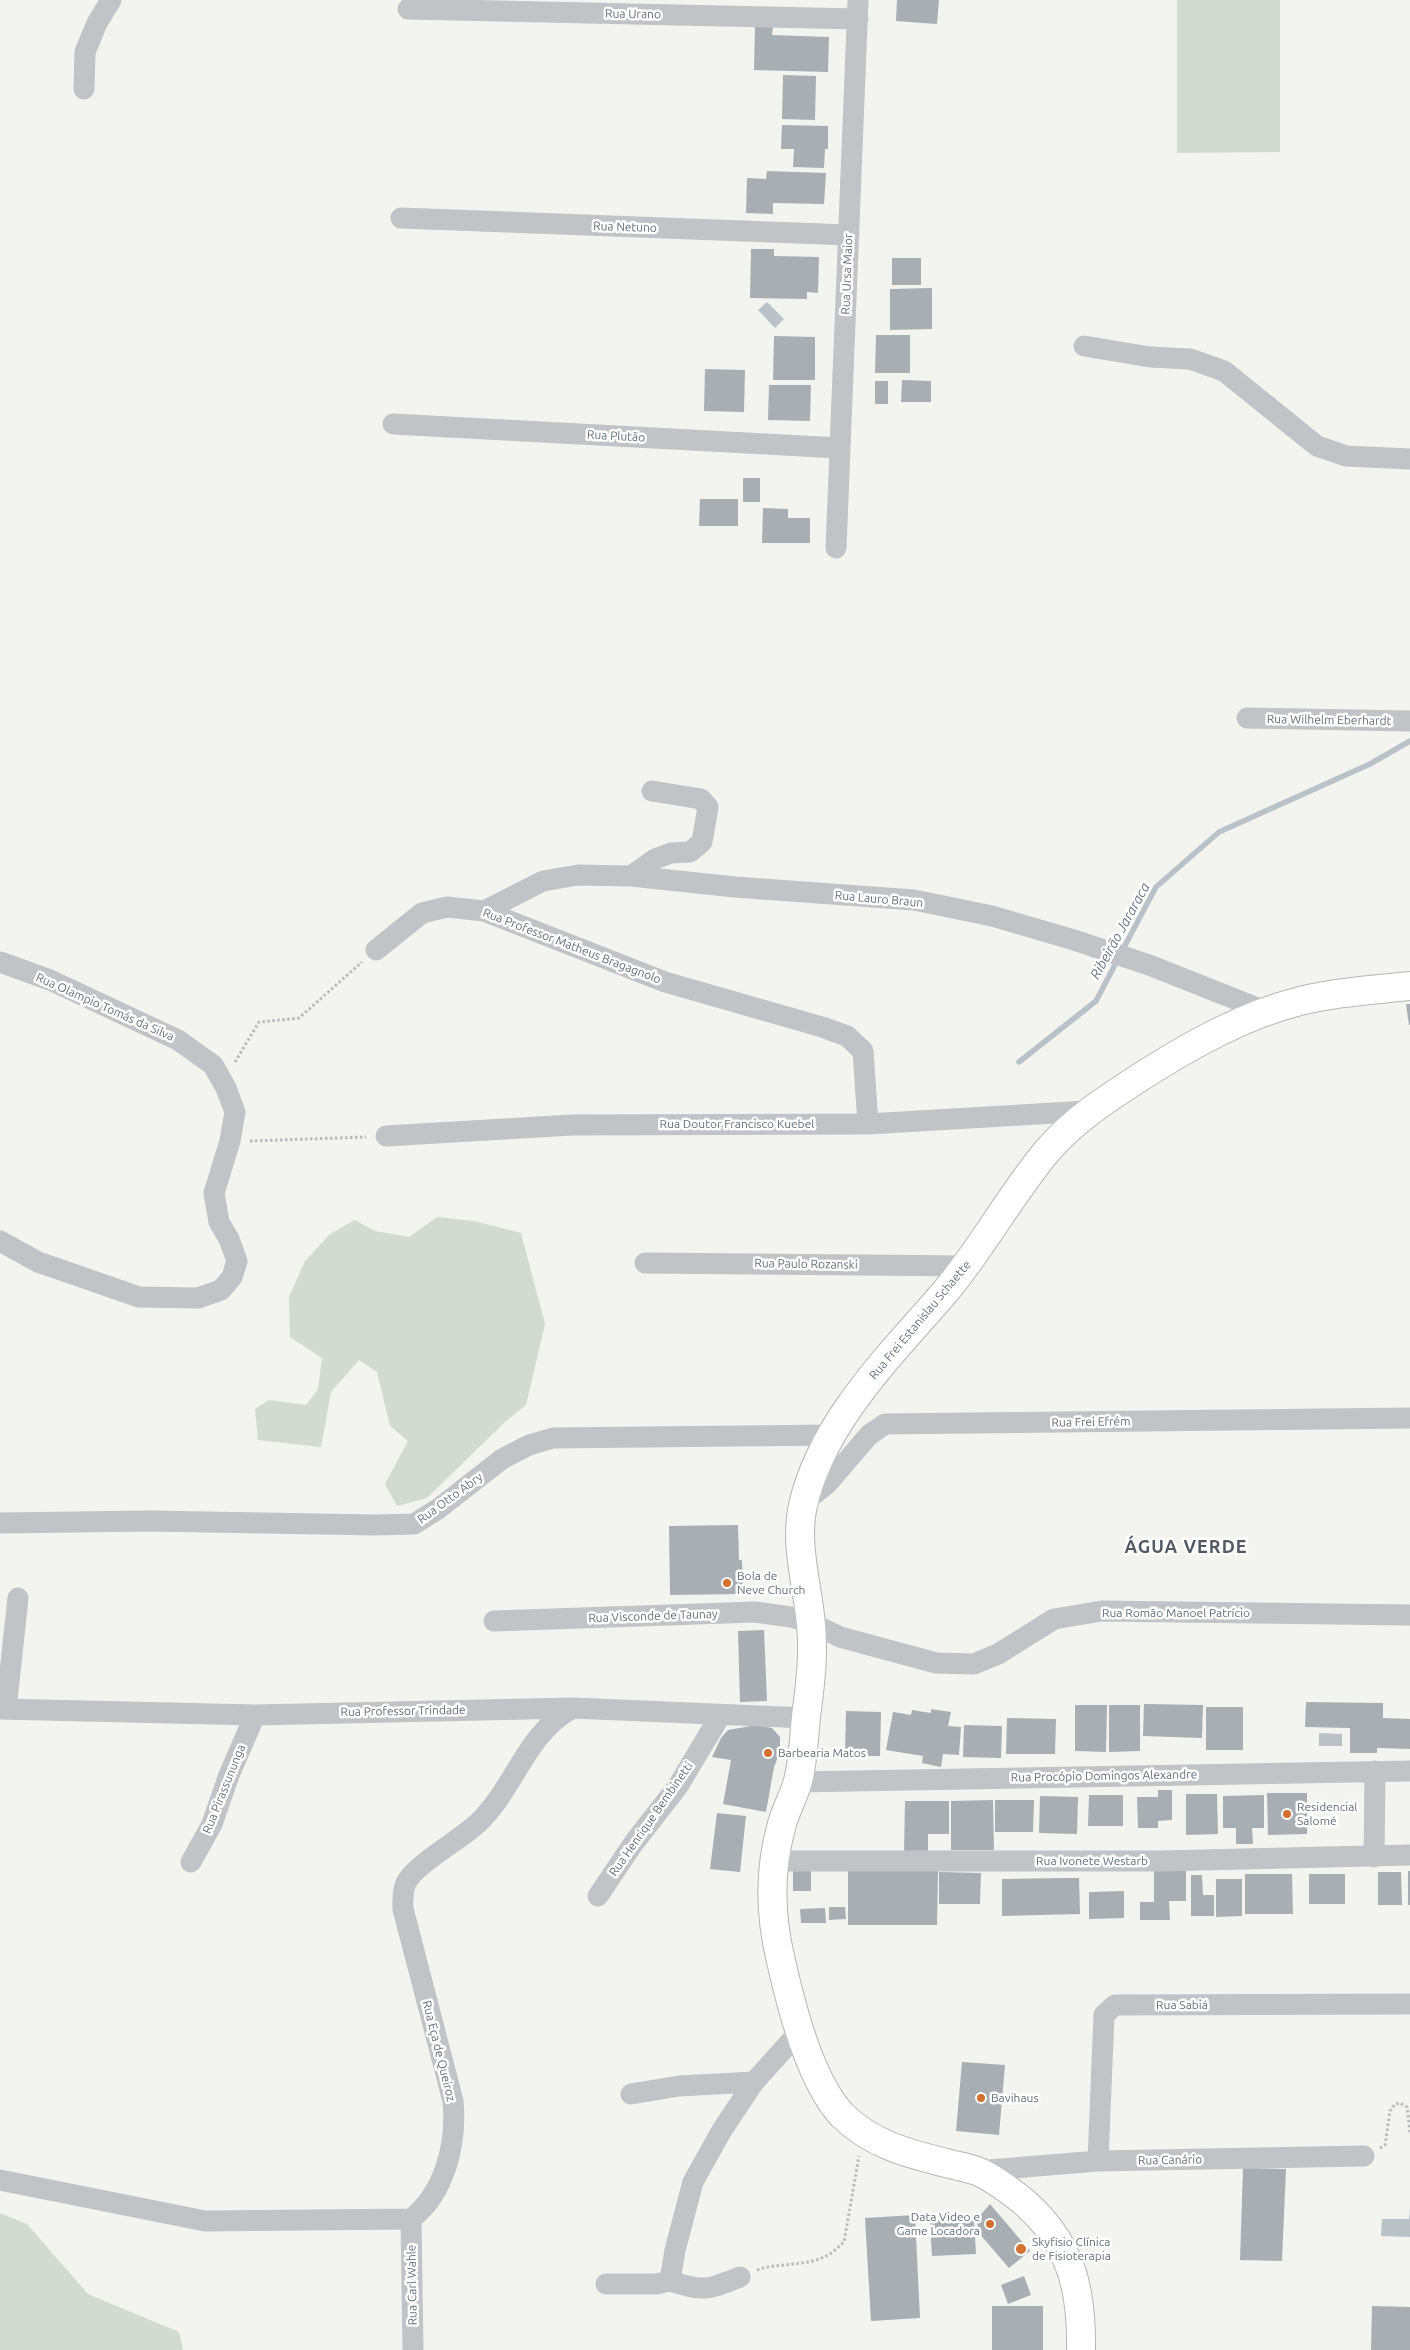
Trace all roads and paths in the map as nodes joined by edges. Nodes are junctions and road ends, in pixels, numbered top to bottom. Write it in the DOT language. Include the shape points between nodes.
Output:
graph roads {
  1 [pos="112,0"];
  2 [pos="408,9"];
  3 [pos="858,10"];
  4 [pos="84,89"];
  5 [pos="401,218"];
  6 [pos="849,235"];
  7 [pos="1084,346"];
  8 [pos="393,424"];
  9 [pos="840,448"];
  10 [pos="1410,459"];
  11 [pos="836,548"];
  12 [pos="1247,718"];
  13 [pos="1410,721"];
  14 [pos="652,792"];
  15 [pos="631,876"];
  16 [pos="484,911"];
  17 [pos="376,950"];
  18 [pos="0,962"];
  19 [pos="1410,986"];
  20 [pos="1265,1011"];
  21 [pos="238,1070"];
  22 [pos="1088,1111"];
  23 [pos="868,1124"];
  24 [pos="386,1136"];
  25 [pos="230,1141"];
  26 [pos="0,1241"];
  27 [pos="645,1263"];
  28 [pos="967,1266"];
  29 [pos="1410,1418"];
  30 [pos="831,1435"];
  31 [pos="804,1502"];
  32 [pos="0,1523"];
  33 [pos="18,1598"];
  34 [pos="1410,1616"];
  35 [pos="494,1621"];
  36 [pos="811,1623"];
  37 [pos="573,1708"];
  38 [pos="3,1709"];
  39 [pos="254,1715"];
  40 [pos="720,1716"];
  41 [pos="806,1718"];
  42 [pos="1375,1771"];
  43 [pos="1410,1771"];
  44 [pos="798,1782"];
  45 [pos="1410,1855"];
  46 [pos="1374,1857"];
  47 [pos="774,1861"];
  48 [pos="191,1862"];
  49 [pos="598,1896"];
  50 [pos="1410,2004"];
  51 [pos="800,2031"];
  52 [pos="754,2082"];
  53 [pos="631,2094"];
  54 [pos="863,2133"];
  55 [pos="1410,2133"];
  56 [pos="1364,2156"];
  57 [pos="1098,2161"];
  58 [pos="977,2171"];
  59 [pos="0,2180"];
  60 [pos="411,2219"];
  61 [pos="740,2277"];
  62 [pos="670,2281"];
  63 [pos="606,2284"];
  64 [pos="413,2350"];
  65 [pos="1081,2350"];
  1 -- 4 [label="street" via="97,23 85,52"];
  2 -- 3 [label="street, Rua Urano"];
  3 -- 6 [label="street, Rua Ursa Maior"];
  5 -- 6 [label="street, Rua Netuno"];
  6 -- 9 [label="street, Rua Ursa Maior"];
  7 -- 10 [label="street" via="1190,360 1224,371 1317,446 1346,456"];
  8 -- 9 [label="street, Rua Plutão"];
  9 -- 11 [label="street, Rua Ursa Maior"];
  12 -- 13 [label="street, Rua Wilhelm Eberhardt"];
  14 -- 15 [label="street" via="701,799 708,807 702,842 690,852 671,853 655,859"];
  15 -- 16 [label="street, Rua Lauro Braun" via="578,875 543,880"];
  15 -- 20 [label="street, Rua Lauro Braun" via="914,900 992,916 1149,965"];
  16 -- 17 [label="street, Rua Professor Matheus Bragagnolo" via="447,907 422,913"];
  16 -- 23 [label="street, Rua Professor Matheus Bragagnolo" via="665,982 846,1036 863,1051"];
  17 -- 21 [label="path" via="299,1018 259,1022 235,1061"];
  18 -- 25 [label="street, Rua Olampio Tomás da Silva" via="50,980 178,1040 213,1065 235,1112"];
  19 -- 20 [label="main road, Rua Frei Estanislau Schaette" via="1344,992"];
  20 -- 22 [label="main road, Rua Frei Estanislau Schaette" via="1184,1050"];
  22 -- 23 [label="street, Rua Doutor Francisco Kuebel"];
  22 -- 28 [label="main road, Rua Frei Estanislau Schaette" via="1051,1147 1026,1178"];
  23 -- 24 [label="street, Rua Doutor Francisco Kuebel" via="572,1125"];
  24 -- 25 [label="path"];
  25 -- 26 [label="street" via="214,1193 219,1222 237,1261 232,1277 221,1290 198,1298 139,1297 38,1262"];
  27 -- 28 [label="street, Rua Paulo Rozanski"];
  28 -- 30 [label="main road, Rua Frei Estanislau Schaette" via="873,1373"];
  29 -- 31 [label="street, Rua Frei Efrém" via="885,1424 869,1435 827,1484"];
  30 -- 31 [label="main road, Rua Frei Estanislau Schaette"];
  30 -- 32 [label="street, Rua Otto Abry" via="553,1438 529,1445 502,1459 438,1510 414,1524"];
  31 -- 36 [label="main road, Rua Frei Estanislau Schaette" via="800,1524"];
  33 -- 38 [label="street"];
  34 -- 36 [label="street, Rua Romão Manoel Patrício" via="1102,1612 1054,1620 998,1654 974,1664 936,1663 840,1637"];
  35 -- 36 [label="street, Rua Visconde de Taunay" via="754,1612"];
  36 -- 41 [label="main road, Rua Frei Estanislau Schaette" via="813,1666"];
  37 -- 39 [label="street, Rua Professor Trindade"];
  37 -- 40 [label="street, Rua Professor Trindade"];
  37 -- 60 [label="street, Rua Eça de Queiroz" via="551,1723 532,1744 496,1804 480,1822 407,1881 403,1909 455,2119 443,2177 424,2209"];
  38 -- 39 [label="street, Rua Professor Trindade"];
  39 -- 48 [label="street, Rua Pirassununga" via="212,1824"];
  40 -- 41 [label="street, Rua Professor Trindade"];
  40 -- 49 [label="street, Rua Henrique Bembinetti" via="678,1786"];
  41 -- 44 [label="main road, Rua Frei Estanislau Schaette"];
  42 -- 43 [label="street, Rua Procópio Domingos Alexandre"];
  42 -- 44 [label="street, Rua Procópio Domingos Alexandre"];
  42 -- 46 [label="street"];
  44 -- 47 [label="main road, Rua Frei Estanislau Schaette" via="782,1822"];
  45 -- 46 [label="street, Rua Ivonete Westarb"];
  46 -- 47 [label="street, Rua Ivonete Westarb" via="1160,1861"];
  47 -- 51 [label="main road, Rua Frei Estanislau Schaette" via="773,1902 780,1957"];
  50 -- 57 [label="street, Rua Sabiá" via="1114,2005 1104,2015"];
  51 -- 52 [label="street"];
  51 -- 54 [label="main road, Rua Frei Estanislau Schaette" via="818,2076 839,2112"];
  52 -- 53 [label="street" via="679,2086"];
  52 -- 62 [label="street" via="692,2182"];
  54 -- 58 [label="main road, Rua Frei Estanislau Schaette" via="894,2150"];
  54 -- 61 [label="path" via="844,2242 828,2255 811,2261 770,2266"];
  55 -- 56 [label="path" via="1407,2107 1395,2104 1390,2111 1386,2145"];
  56 -- 57 [label="street, Rua Canário"];
  57 -- 58 [label="street, Rua Canário"];
  58 -- 65 [label="main road, Rua Frei Estanislau Schaette" via="1007,2189 1051,2229 1068,2259 1077,2291 1082,2322"];
  59 -- 60 [label="street" via="205,2221"];
  60 -- 64 [label="street, Rua Carl Wahle"];
  61 -- 62 [label="street" via="710,2289 692,2288"];
  62 -- 63 [label="street"];
}
